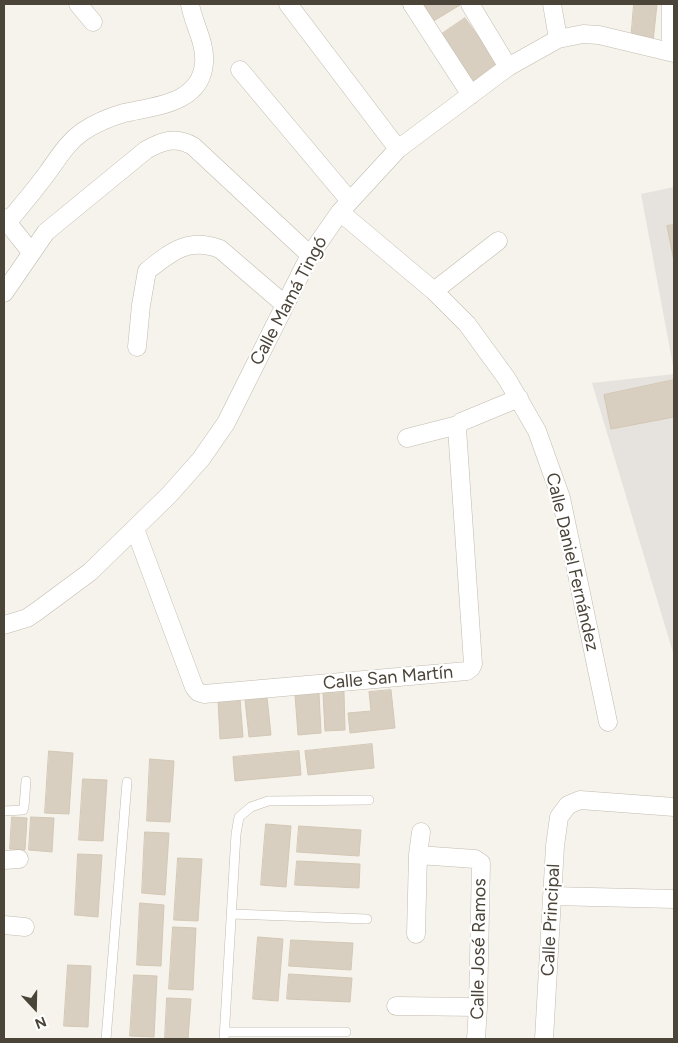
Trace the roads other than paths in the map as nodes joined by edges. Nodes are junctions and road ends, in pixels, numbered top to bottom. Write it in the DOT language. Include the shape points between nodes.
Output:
graph roads {
  1 [pos="78,4"];
  2 [pos="190,4"];
  3 [pos="288,4"];
  4 [pos="412,4"];
  5 [pos="470,4"];
  6 [pos="552,4"];
  7 [pos="670,4"];
  8 [pos="93,22"];
  9 [pos="558,39"];
  10 [pos="673,52"];
  11 [pos="508,67"];
  12 [pos="240,70"];
  13 [pos="471,95"];
  14 [pos="398,149"];
  15 [pos="345,207"];
  16 [pos="5,221"];
  17 [pos="498,240"];
  18 [pos="12,242"];
  19 [pos="31,252"];
  20 [pos="310,255"];
  21 [pos="434,291"];
  22 [pos="4,293"];
  23 [pos="284,304"];
  24 [pos="137,347"];
  25 [pos="519,398"];
  26 [pos="458,425"];
  27 [pos="407,438"];
  28 [pos="135,529"];
  29 [pos="4,625"];
  30 [pos="608,722"];
  31 [pos="26,781"];
  32 [pos="127,782"];
  33 [pos="369,800"];
  34 [pos="674,807"];
  35 [pos="4,811"];
  36 [pos="421,832"];
  37 [pos="418,855"];
  38 [pos="552,896"];
  39 [pos="674,898"];
  40 [pos="232,914"];
  41 [pos="368,919"];
  42 [pos="4,925"];
  43 [pos="25,927"];
  44 [pos="416,934"];
  45 [pos="396,1006"];
  46 [pos="478,1007"];
  47 [pos="346,1032"];
  48 [pos="224,1035"];
  49 [pos="106,1039"];
  50 [pos="476,1039"];
  51 [pos="544,1039"];
  1 -- 8 [label="street"];
  2 -- 16 [label="street" via="204,62 202,73 190,92 177,101 122,114 83,131 64,148 48,172"];
  3 -- 14 [label="street"];
  4 -- 13 [label="street"];
  5 -- 11 [label="street"];
  6 -- 9 [label="street"];
  7 -- 10 [label="street"];
  9 -- 10 [label="street, Calle Mamá Tingó" via="583,34 599,35"];
  9 -- 11 [label="street, Calle Mamá Tingó"];
  11 -- 13 [label="street, Calle Mamá Tingó"];
  12 -- 15 [label="street, Calle Daniel Fernández"];
  13 -- 14 [label="street, Calle Mamá Tingó"];
  14 -- 15 [label="street, Calle Mamá Tingó"];
  15 -- 20 [label="street, Calle Mamá Tingó"];
  15 -- 21 [label="street, Calle Daniel Fernández"];
  16 -- 18 [label="street"];
  17 -- 21 [label="street"];
  18 -- 19 [label="street"];
  19 -- 20 [label="street" via="46,232 71,210 146,150 170,139 183,140 193,146"];
  19 -- 22 [label="street"];
  20 -- 23 [label="street, Calle Mamá Tingó"];
  21 -- 25 [label="street, Calle Daniel Fernández" via="467,324"];
  23 -- 24 [label="street" via="220,249 209,245 184,246 147,271"];
  23 -- 28 [label="street, Calle Mamá Tingó" via="226,423 201,459"];
  25 -- 26 [label="street"];
  25 -- 30 [label="street, Calle Daniel Fernández" via="542,444 561,498"];
  26 -- 27 [label="street"];
  26 -- 28 [label="street, Calle San Martín" via="473,664 467,671 198,692"];
  28 -- 29 [label="street, Calle Mamá Tingó" via="90,572 36,612"];
  31 -- 35 [label="lane" via="23,810"];
  32 -- 49 [label="lane"];
  33 -- 40 [label="lane" via="268,801 251,807 239,817"];
  34 -- 38 [label="street, Calle Principal" via="580,800 568,805 559,817"];
  36 -- 37 [label="street"];
  37 -- 44 [label="street"];
  37 -- 46 [label="street, Calle José Ramos" via="475,858 481,863"];
  38 -- 39 [label="street"];
  38 -- 51 [label="street, Calle Principal"];
  40 -- 41 [label="lane"];
  40 -- 48 [label="lane"];
  42 -- 43 [label="street"];
  45 -- 46 [label="street"];
  46 -- 50 [label="street, Calle José Ramos"];
  47 -- 48 [label="lane"];
}
